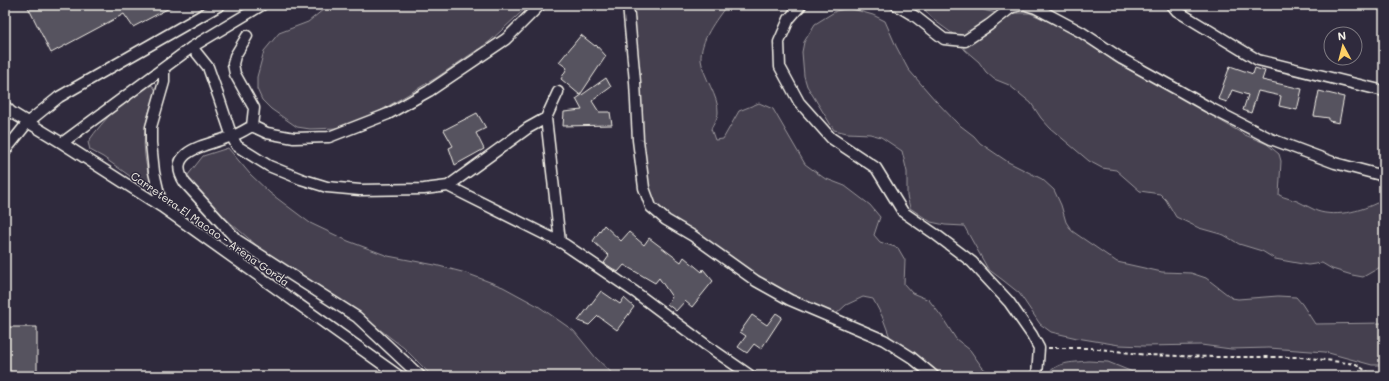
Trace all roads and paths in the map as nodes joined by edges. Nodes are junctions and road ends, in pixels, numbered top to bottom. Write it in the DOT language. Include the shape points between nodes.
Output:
graph roads {
  1 [pos="220,5"];
  2 [pos="262,5"];
  3 [pos="540,5"];
  4 [pos="628,5"];
  5 [pos="801,5"];
  6 [pos="896,5"];
  7 [pos="1022,5"];
  8 [pos="1026,5"];
  9 [pos="1172,5"];
  10 [pos="247,36"];
  11 [pos="192,47"];
  12 [pos="164,68"];
  13 [pos="1384,91"];
  14 [pos="558,92"];
  15 [pos="5,98"];
  16 [pos="8,109"];
  17 [pos="546,118"];
  18 [pos="28,122"];
  19 [pos="252,126"];
  20 [pos="232,136"];
  21 [pos="62,143"];
  22 [pos="5,151"];
  23 [pos="1384,176"];
  24 [pos="448,186"];
  25 [pos="162,207"];
  26 [pos="560,242"];
  27 [pos="1039,348"];
  28 [pos="1384,373"];
  29 [pos="399,376"];
  30 [pos="420,376"];
  31 [pos="751,376"];
  32 [pos="934,376"];
  33 [pos="1037,376"];
  1 -- 18 [label="street" via="59,97"];
  2 -- 11 [label="street"];
  3 -- 19 [label="street" via="506,39 429,91 388,114 329,137 294,138 267,133"];
  4 -- 32 [label="street" via="638,140 644,188 651,207 756,282 790,300 884,340"];
  5 -- 27 [label="street" via="789,19 779,42 780,67 799,102 831,138 876,168 903,212 972,262 1009,302"];
  6 -- 7 [label="street" via="944,39 965,41 1012,7"];
  8 -- 23 [label="street" via="1081,32 1122,59 1208,108 1271,138 1335,163"];
  9 -- 13 [label="street" via="1177,11 1258,60"];
  10 -- 19 [label="street" via="233,64 235,74 254,108"];
  11 -- 12 [label="street"];
  11 -- 20 [label="street" via="208,67"];
  12 -- 21 [label="street"];
  12 -- 25 [label="street" via="164,82 151,127 154,172"];
  14 -- 17 [label="street"];
  15 -- 16 [label="street"];
  16 -- 18 [label="street, Carretera El Macao - Arena Gorda"];
  17 -- 24 [label="street" via="528,128"];
  17 -- 26 [label="street"];
  18 -- 21 [label="street, Carretera El Macao - Arena Gorda"];
  18 -- 22 [label="street"];
  19 -- 20 [label="street"];
  20 -- 24 [label="street" via="237,146 269,166 327,187 360,190"];
  20 -- 30 [label="street" via="192,149 183,156 180,168 185,183 237,240 357,317"];
  21 -- 25 [label="street, Carretera El Macao - Arena Gorda"];
  24 -- 26 [label="street"];
  25 -- 29 [label="street, Carretera El Macao - Arena Gorda"];
  26 -- 31 [label="street" via="635,292"];
  27 -- 28 [label="path" via="1091,348 1147,355 1301,357 1356,364 1369,373"];
  27 -- 33 [label="street"];
}
